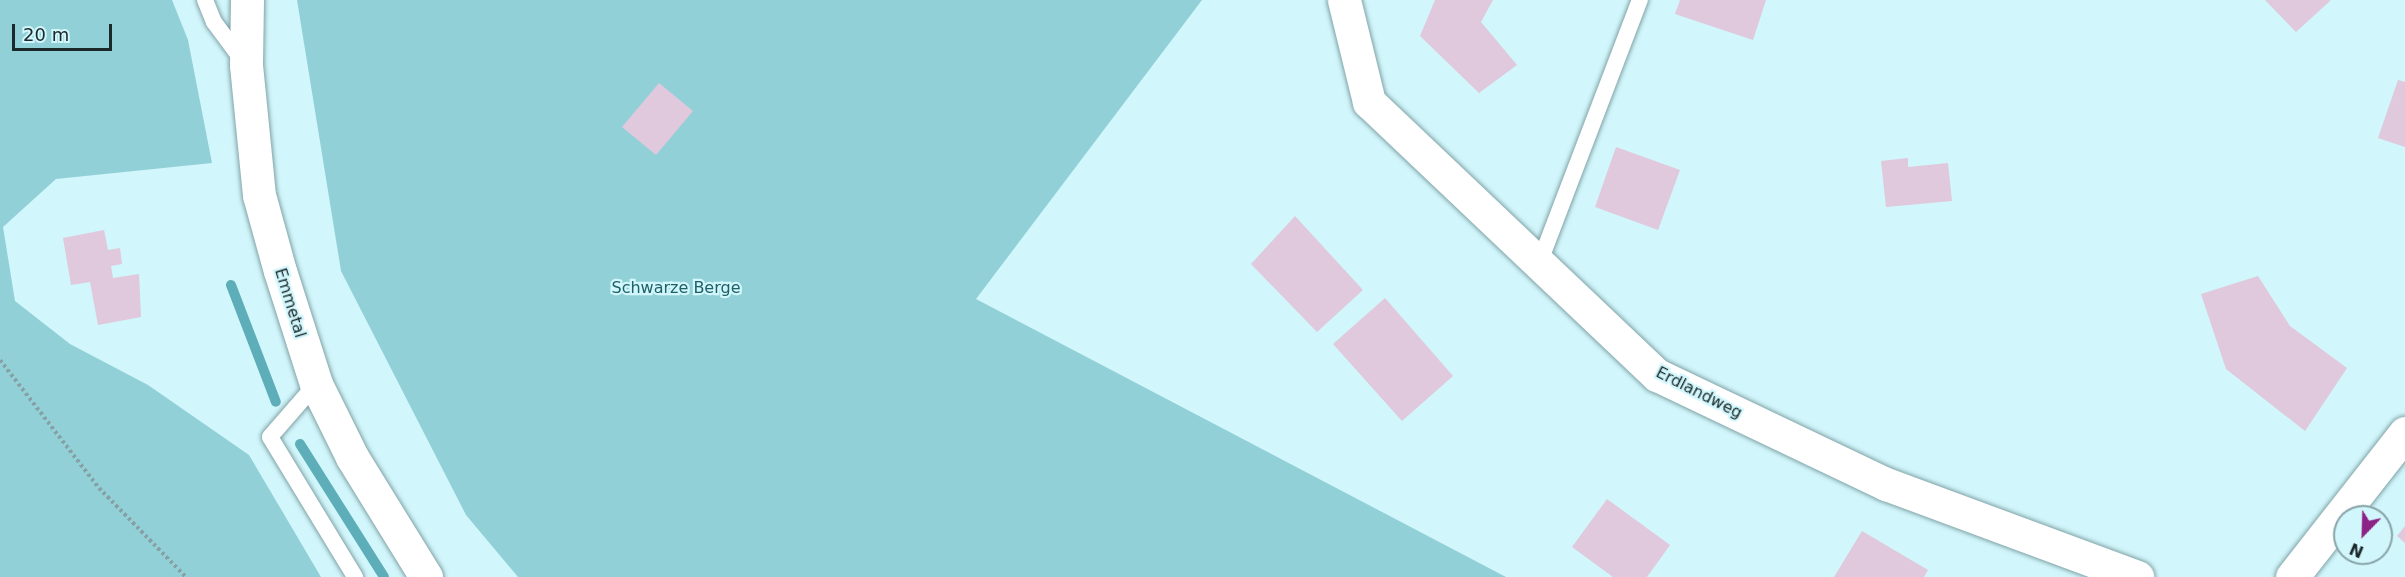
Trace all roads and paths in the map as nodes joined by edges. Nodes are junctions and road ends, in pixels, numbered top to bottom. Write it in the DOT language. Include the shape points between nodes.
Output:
graph roads {
  1 [pos="205,0"];
  2 [pos="247,0"];
  3 [pos="1344,0"];
  4 [pos="1640,0"];
  5 [pos="246,65"];
  6 [pos="1539,264"];
  7 [pos="0,360"];
  8 [pos="316,384"];
  9 [pos="2405,433"];
  10 [pos="186,577"];
  11 [pos="355,577"];
  12 [pos="426,577"];
  13 [pos="2138,577"];
  14 [pos="2292,577"];
  1 -- 5 [label="lane" via="214,22"];
  2 -- 5 [label="street, Emmetal"];
  3 -- 6 [label="street, Erdlandweg" via="1369,102"];
  4 -- 6 [label="lane"];
  5 -- 8 [label="street, Emmetal" via="260,195"];
  6 -- 13 [label="street, Erdlandweg" via="1657,375 1886,484"];
  7 -- 10 [label="path" via="99,488"];
  8 -- 11 [label="lane" via="270,437"];
  8 -- 12 [label="street, Emmetal" via="352,457"];
  9 -- 14 [label="street"];
}
